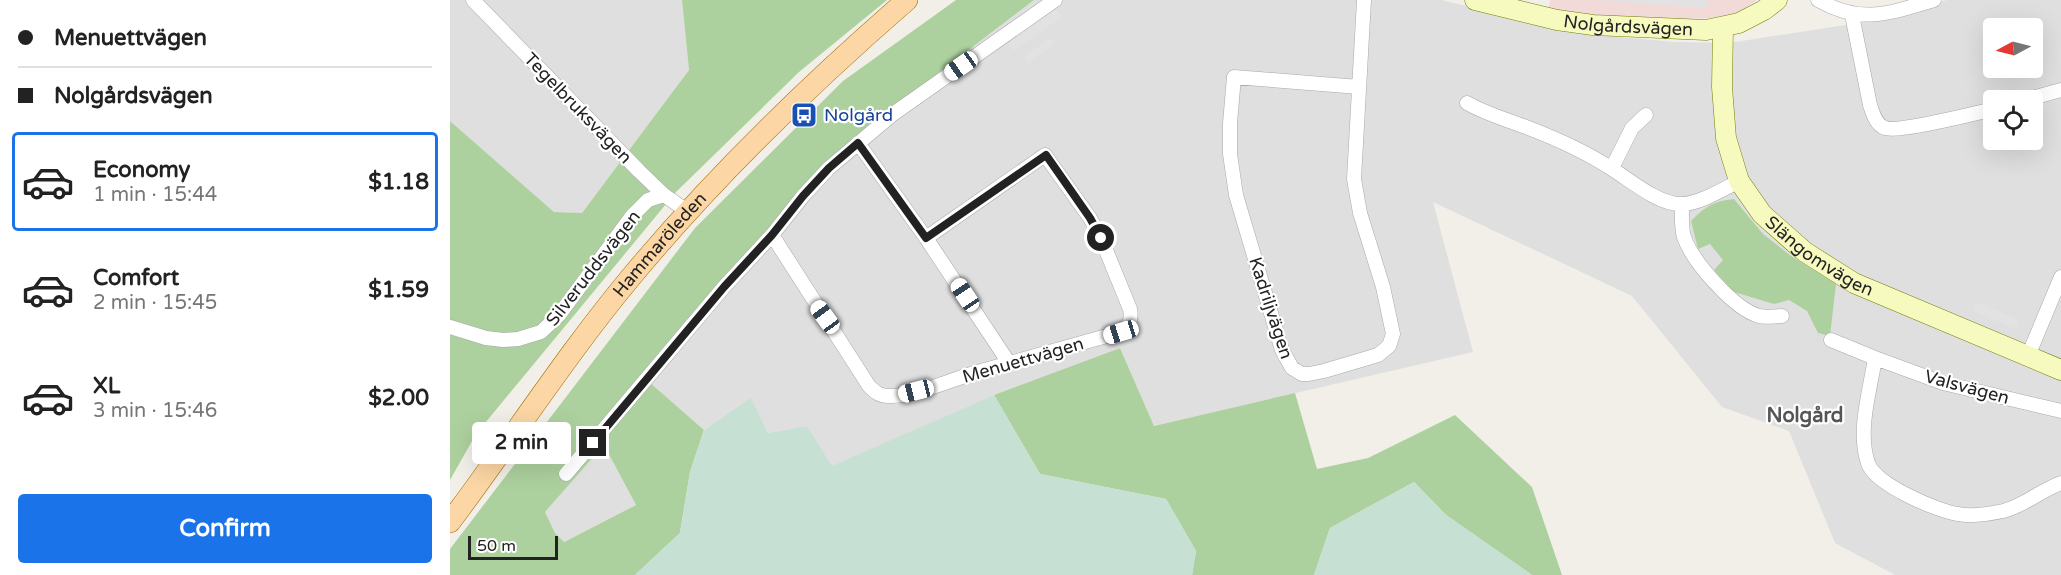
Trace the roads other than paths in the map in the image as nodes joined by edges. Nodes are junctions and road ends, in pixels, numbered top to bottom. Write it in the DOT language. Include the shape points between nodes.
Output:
graph roads {
  1 [pos="473,0"];
  2 [pos="907,0"];
  3 [pos="1055,0"];
  4 [pos="1364,0"];
  5 [pos="1475,0"];
  6 [pos="1778,0"];
  7 [pos="1818,0"];
  8 [pos="1934,0"];
  9 [pos="1852,15"];
  10 [pos="1723,28"];
  11 [pos="1359,87"];
  12 [pos="2061,90"];
  13 [pos="2043,95"];
  14 [pos="1467,103"];
  15 [pos="1983,110"];
  16 [pos="1646,116"];
  17 [pos="858,143"];
  18 [pos="1612,168"];
  19 [pos="1739,181"];
  20 [pos="664,195"];
  21 [pos="1682,205"];
  22 [pos="687,211"];
  23 [pos="772,235"];
  24 [pos="926,238"];
  25 [pos="2061,278"];
  26 [pos="1782,316"];
  27 [pos="450,327"];
  28 [pos="1831,340"];
  29 [pos="2028,356"];
  30 [pos="1875,358"];
  31 [pos="1009,363"];
  32 [pos="2061,370"];
  33 [pos="2061,411"];
  34 [pos="566,474"];
  35 [pos="2061,483"];
  36 [pos="450,522"];
  1 -- 20 [label="street, Tegelbruksvägen"];
  2 -- 22 [label="main road, Hammaröleden" via="770,126"];
  3 -- 17 [label="street"];
  4 -- 11 [label="street, Kadriljvägen"];
  5 -- 10 [label="street, Nolgårdsvägen" via="1593,25"];
  6 -- 10 [label="street, Nolgårdsvägen"];
  7 -- 9 [label="street"];
  8 -- 9 [label="street" via="1872,15"];
  9 -- 15 [label="street" via="1870,105 1875,119 1884,128"];
  10 -- 19 [label="street, Slängomvägen" via="1726,138"];
  11 -- 11 [label="street, Kadriljvägen" via="1234,77 1230,154 1239,211 1282,350 1292,368 1302,374 1378,355 1389,346 1393,334 1354,179"];
  12 -- 13 [label="street"];
  14 -- 18 [label="street" via="1560,141"];
  16 -- 18 [label="street" via="1632,128"];
  17 -- 23 [label="street" via="829,168"];
  17 -- 24 [label="street"];
  18 -- 21 [label="street" via="1644,190"];
  19 -- 21 [label="street"];
  19 -- 29 [label="street, Slängomvägen" via="1762,214 1788,238 1854,283"];
  20 -- 22 [label="street, Tegelbruksvägen"];
  20 -- 27 [label="street, Silveruddsvägen" via="648,200 632,216 559,315 541,332 503,340"];
  21 -- 26 [label="street" via="1684,237 1697,262 1721,290 1759,316"];
  22 -- 36 [label="main road, Hammaröleden" via="576,347"];
  23 -- 31 [label="street, Menuettvägen" via="869,386 878,394 896,396"];
  23 -- 34 [label="street"];
  24 -- 31 [label="street"];
  24 -- 31 [label="street, Menuettvägen" via="1046,155 1090,218 1130,309 1127,327 1069,348"];
  25 -- 29 [label="street"];
  28 -- 30 [label="street, Valsvägen"];
  29 -- 32 [label="street, Slängomvägen"];
  30 -- 33 [label="street, Valsvägen" via="1943,383"];
  30 -- 35 [label="street" via="1863,437 1869,468 1883,480 1925,505 1970,515 2010,509"];
}
